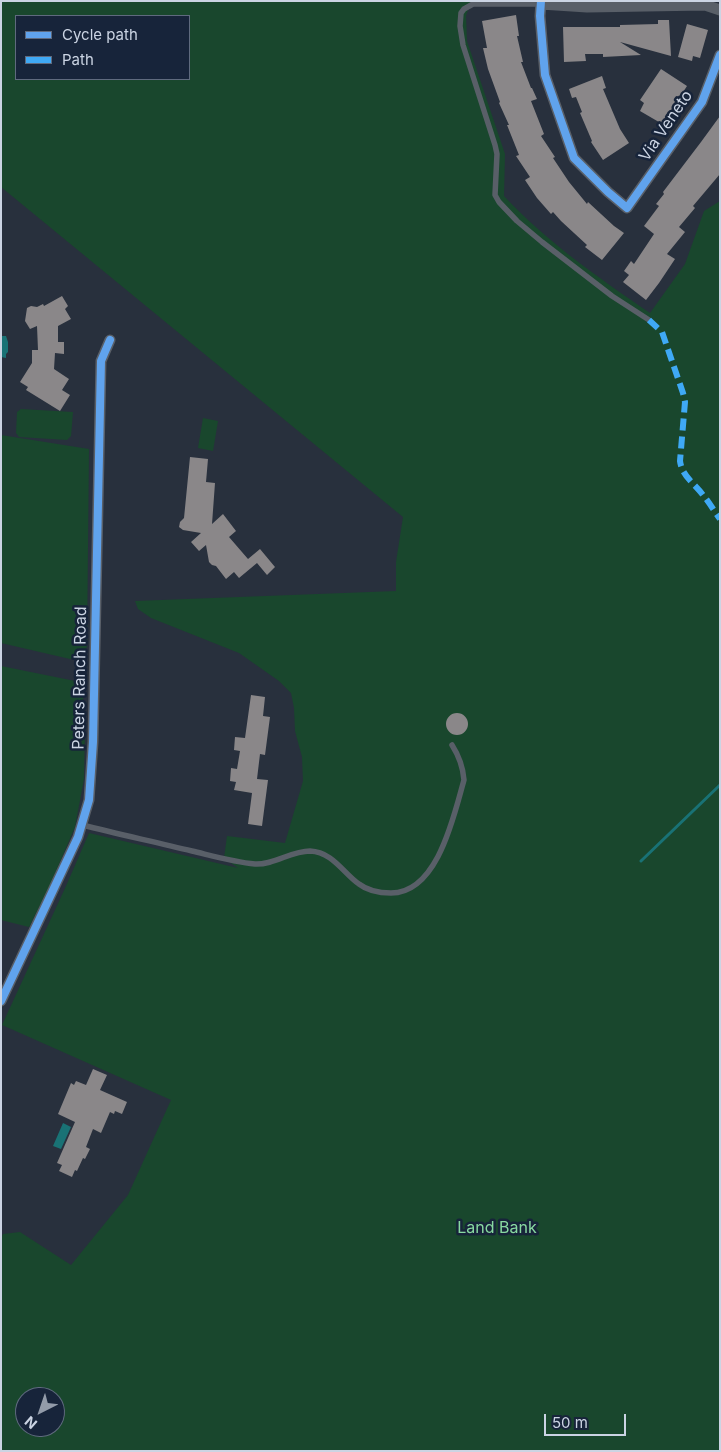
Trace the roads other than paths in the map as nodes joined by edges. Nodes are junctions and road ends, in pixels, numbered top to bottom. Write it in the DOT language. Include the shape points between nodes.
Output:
graph roads {
  1 [pos="541,2"];
  2 [pos="720,10"];
  3 [pos="720,55"];
  4 [pos="649,320"];
  5 [pos="110,340"];
  6 [pos="452,745"];
  7 [pos="82,825"];
  8 [pos="1,1001"];
  1 -- 2 [label="street" via="587,7 705,4"];
  1 -- 3 [label="street, Via Veneto" via="545,75 574,158 626,208 702,102"];
  1 -- 4 [label="lane" via="473,4 461,13 463,45 497,154 495,195 517,221 542,242"];
  5 -- 7 [label="street, Peters Ranch Road" via="101,361 93,742 89,800"];
  6 -- 7 [label="lane" via="463,769 464,780 444,844 434,865 418,883 396,893 376,892 359,884 336,862 312,851 256,864"];
  7 -- 8 [label="street, Peters Ranch Road"];
}
